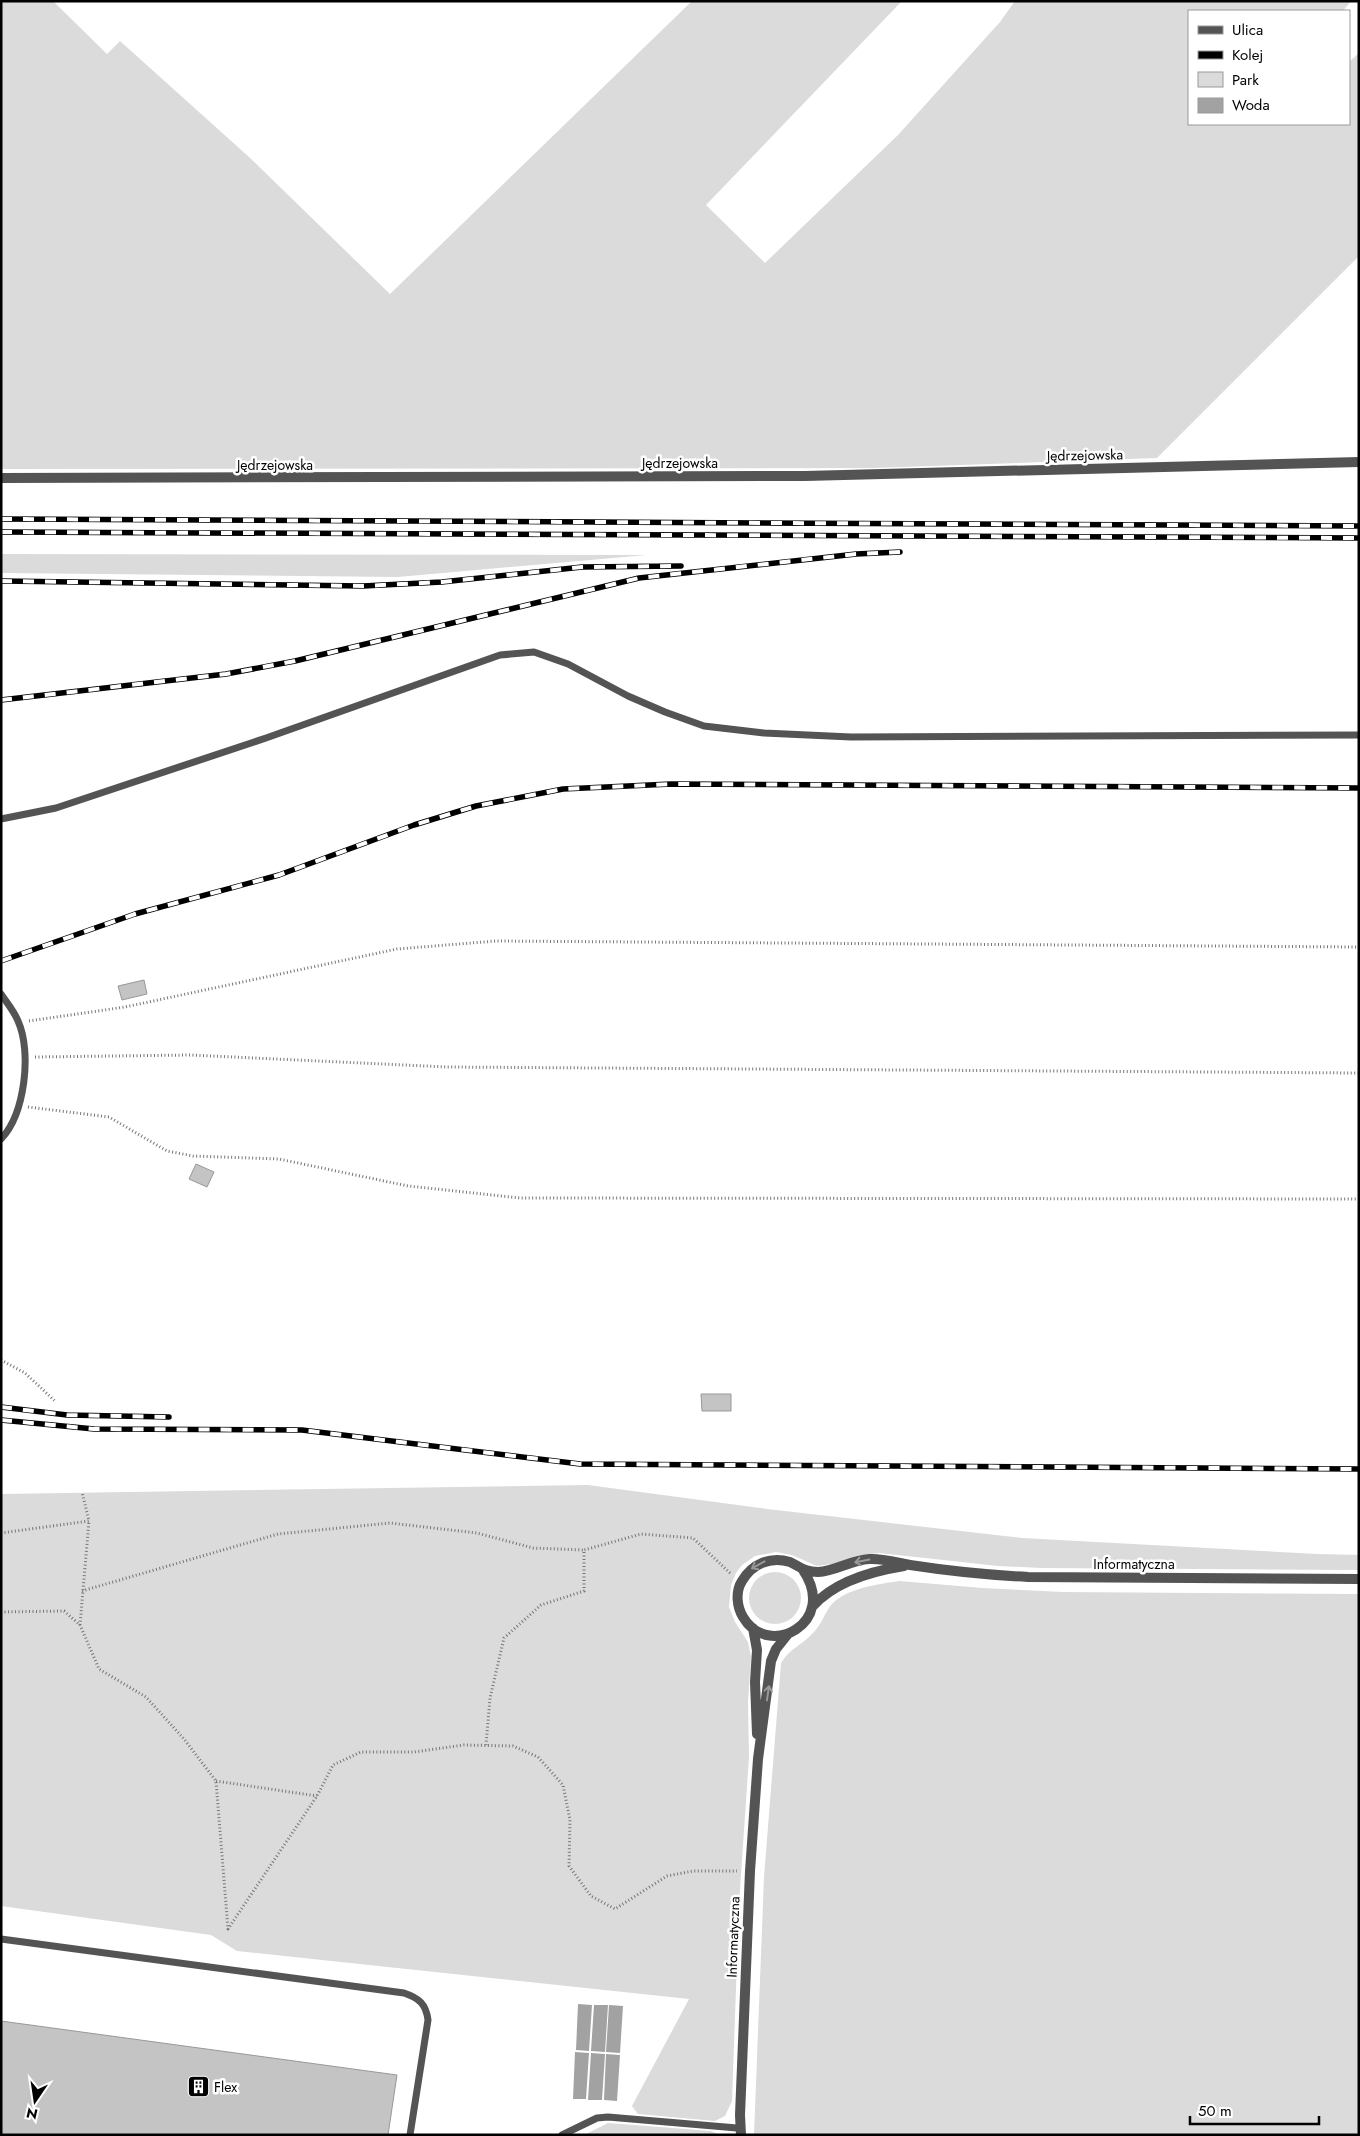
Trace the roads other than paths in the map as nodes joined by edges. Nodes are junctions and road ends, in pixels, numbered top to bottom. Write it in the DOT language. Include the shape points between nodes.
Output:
graph roads {
  1 [pos="1359,462"];
  2 [pos="1,478"];
  3 [pos="1359,735"];
  4 [pos="1,819"];
  5 [pos="1,994"];
  6 [pos="1,1139"];
  7 [pos="910,1565"];
  8 [pos="803,1570"];
  9 [pos="1359,1579"];
  10 [pos="813,1606"];
  11 [pos="753,1628"];
  12 [pos="788,1634"];
  13 [pos="758,1759"];
  14 [pos="1,1939"];
  15 [pos="738,2133"];
  16 [pos="410,2135"];
  17 [pos="562,2135"];
  1 -- 2 [label="street, Jędrzejowska" via="805,476"];
  3 -- 4 [label="lane" via="851,737 764,733 704,726 628,696 568,664 534,652 500,655 56,808"];
  5 -- 6 [label="lane" via="19,1022 24,1057 20,1105 9,1131"];
  7 -- 8 [label="street, Informatyczna, one-way" via="870,1559 827,1571"];
  7 -- 9 [label="street, Informatyczna" via="1028,1577"];
  7 -- 10 [label="street, Informatyczna" via="874,1573 831,1590"];
  8 -- 10 [label="street" via="812,1587"];
  8 -- 11 [label="street, Informatyczna, one-way" via="792,1563 771,1560 752,1568 740,1584 738,1606 743,1618"];
  10 -- 12 [label="street, Informatyczna" via="808,1618"];
  11 -- 12 [label="street" via="762,1634"];
  11 -- 13 [label="street, Informatyczna" via="757,1650"];
  13 -- 12 [label="street, Informatyczna, one-way" via="771,1661"];
  13 -- 15 [label="street, Informatyczna"];
  14 -- 16 [label="lane" via="415,1997 423,2002 428,2020"];
  15 -- 17 [label="lane" via="608,2117 597,2118"];
}
